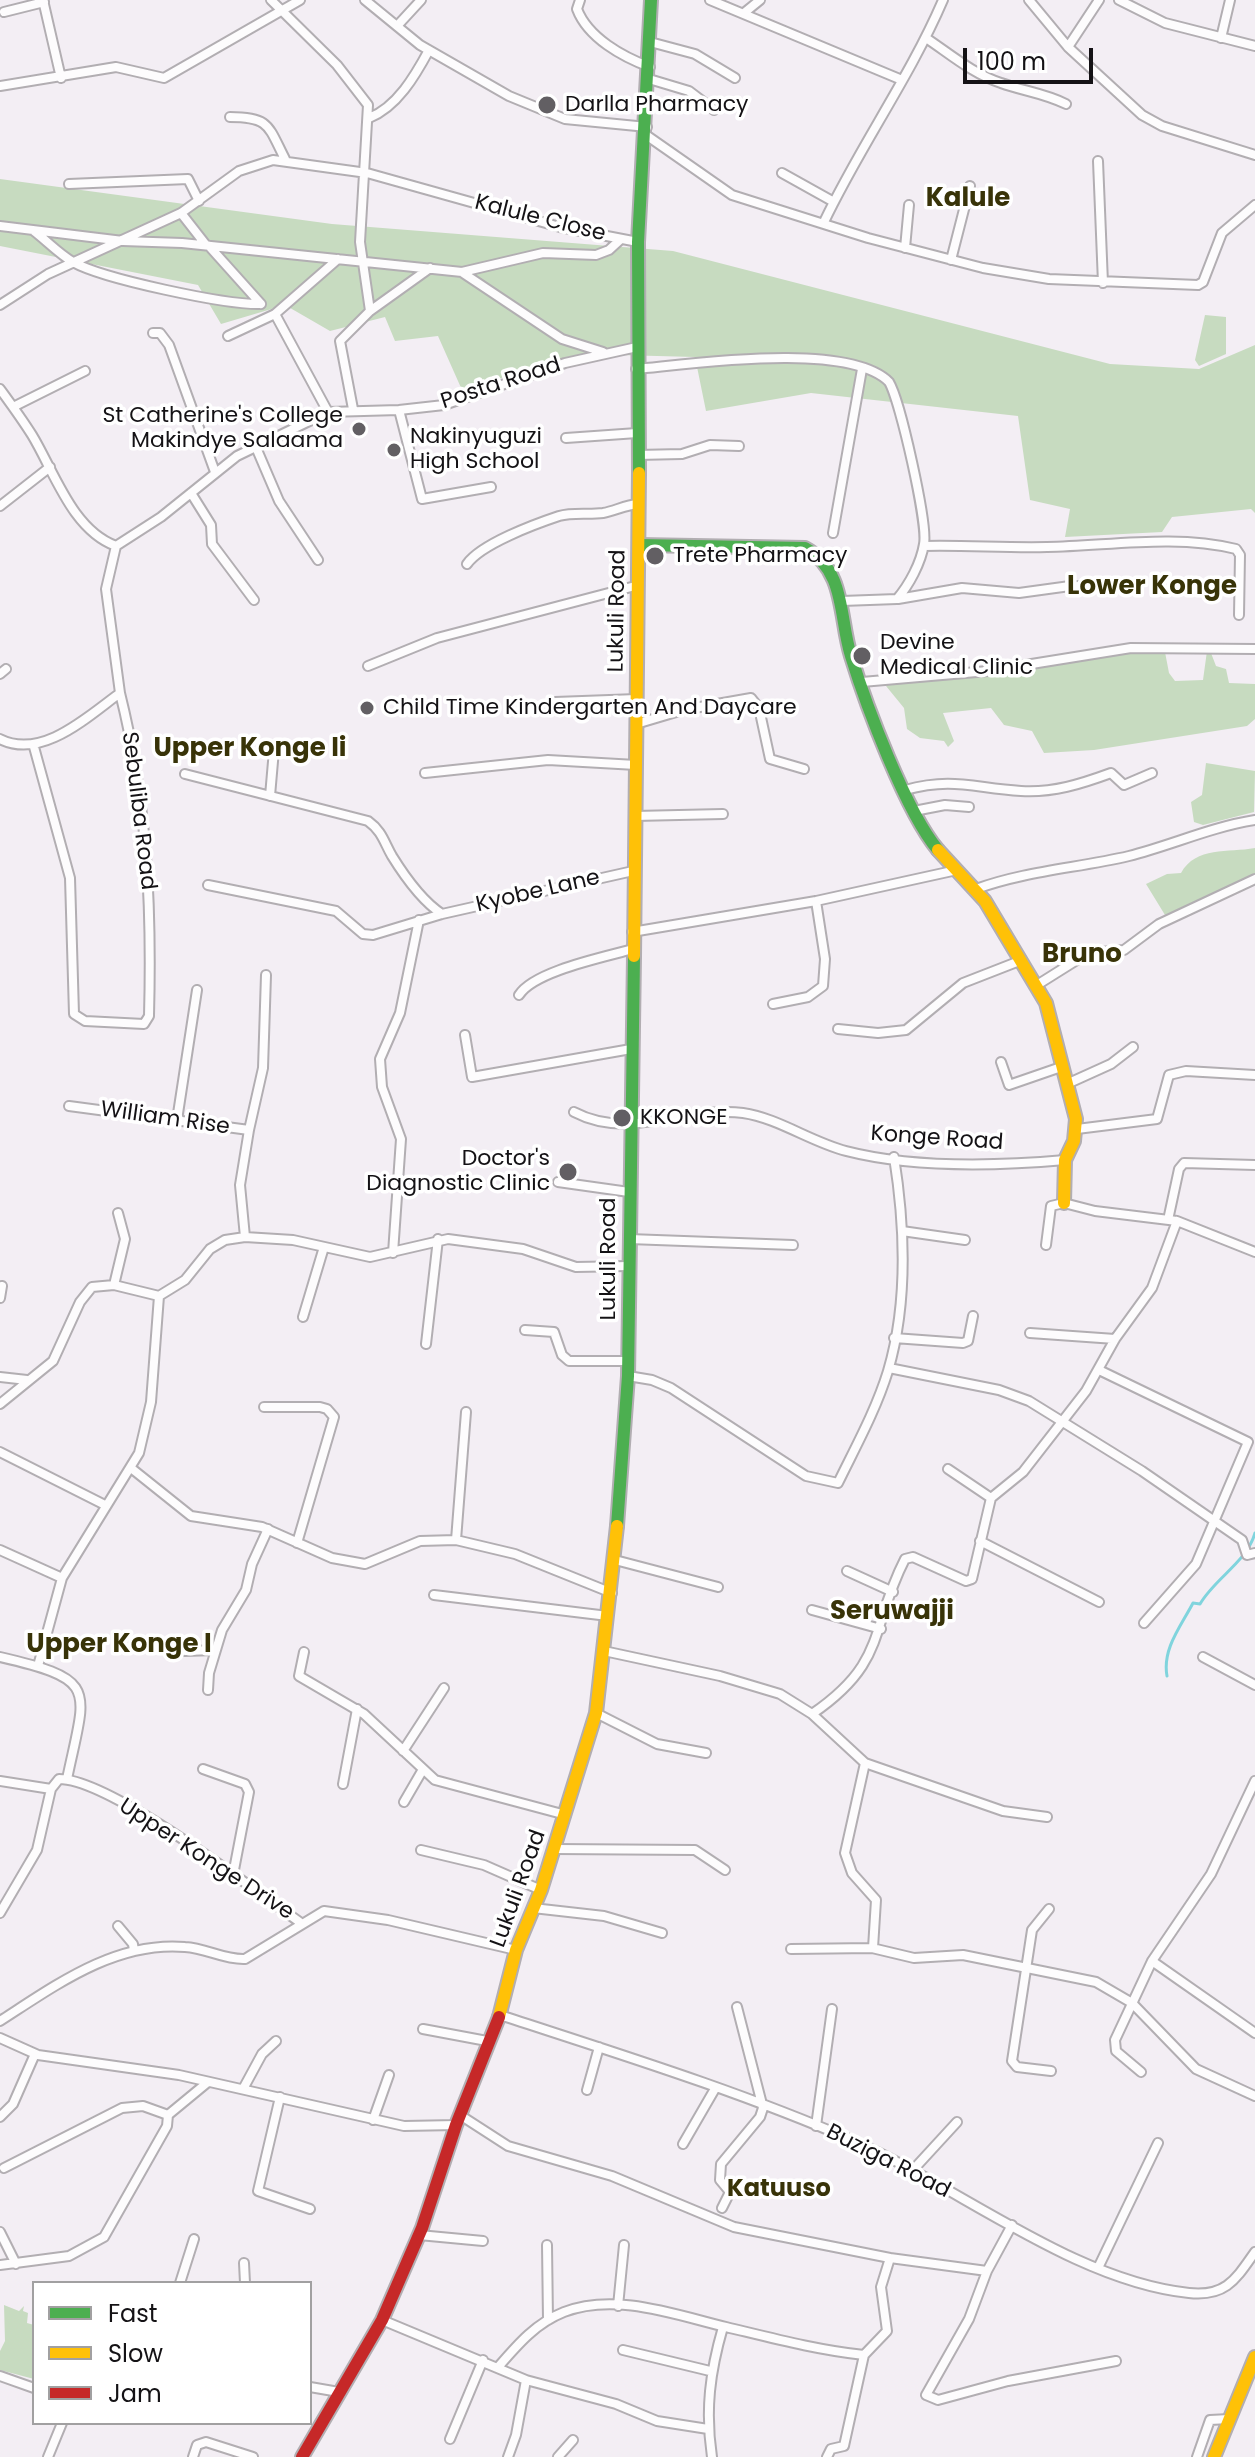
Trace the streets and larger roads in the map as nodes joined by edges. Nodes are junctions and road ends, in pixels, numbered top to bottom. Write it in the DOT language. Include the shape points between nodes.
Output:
graph roads {
  1 [pos="271,0"];
  2 [pos="300,0"];
  3 [pos="365,0"];
  4 [pos="421,0"];
  5 [pos="580,0"];
  6 [pos="651,0"];
  7 [pos="710,0"];
  8 [pos="760,0"];
  9 [pos="943,0"];
  10 [pos="1029,0"];
  11 [pos="1099,0"];
  12 [pos="1119,0"];
  13 [pos="1230,0"];
  14 [pos="43,1"];
  15 [pos="4,12"];
  16 [pos="282,12"];
  17 [pos="744,13"];
  18 [pos="397,26"];
  19 [pos="926,38"];
  20 [pos="1221,38"];
  21 [pos="650,42"];
  22 [pos="1255,46"];
  23 [pos="1068,47"];
  24 [pos="429,50"];
  25 [pos="650,73"];
  26 [pos="61,78"];
  27 [pos="735,78"];
  28 [pos="902,80"];
  29 [pos="0,86"];
  30 [pos="1066,104"];
  31 [pos="714,110"];
  32 [pos="230,117"];
  33 [pos="369,118"];
  34 [pos="646,131"];
  35 [pos="1255,155"];
  36 [pos="285,159"];
  37 [pos="1098,161"];
  38 [pos="367,173"];
  39 [pos="782,173"];
  40 [pos="69,184"];
  41 [pos="970,186"];
  42 [pos="199,201"];
  43 [pos="834,202"];
  44 [pos="909,205"];
  45 [pos="1255,205"];
  46 [pos="181,213"];
  47 [pos="824,222"];
  48 [pos="0,226"];
  49 [pos="32,229"];
  50 [pos="621,239"];
  51 [pos="123,241"];
  52 [pos="638,242"];
  53 [pos="207,245"];
  54 [pos="905,248"];
  55 [pos="338,259"];
  56 [pos="951,260"];
  57 [pos="362,261"];
  58 [pos="73,262"];
  59 [pos="430,268"];
  60 [pos="462,272"];
  61 [pos="1103,283"];
  62 [pos="261,304"];
  63 [pos="0,305"];
  64 [pos="370,311"];
  65 [pos="273,314"];
  66 [pos="153,333"];
  67 [pos="228,336"];
  68 [pos="637,347"];
  69 [pos="603,353"];
  70 [pos="636,369"];
  71 [pos="862,369"];
  72 [pos="85,371"];
  73 [pos="0,389"];
  74 [pos="13,407"];
  75 [pos="353,409"];
  76 [pos="399,410"];
  77 [pos="328,412"];
  78 [pos="637,433"];
  79 [pos="566,438"];
  80 [pos="255,445"];
  81 [pos="739,446"];
  82 [pos="637,455"];
  83 [pos="50,467"];
  84 [pos="215,472"];
  85 [pos="491,487"];
  86 [pos="191,493"];
  87 [pos="638,504"];
  88 [pos="0,506"];
  89 [pos="833,533"];
  90 [pos="639,545"];
  91 [pos="116,546"];
  92 [pos="924,546"];
  93 [pos="318,560"];
  94 [pos="467,564"];
  95 [pos="639,585"];
  96 [pos="1129,587"];
  97 [pos="897,599"];
  98 [pos="254,600"];
  99 [pos="842,601"];
  100 [pos="1239,615"];
  101 [pos="1255,649"];
  102 [pos="368,666"];
  103 [pos="862,682"];
  104 [pos="120,693"];
  105 [pos="637,699"];
  106 [pos="555,702"];
  107 [pos="636,724"];
  108 [pos="0,739"];
  109 [pos="34,747"];
  110 [pos="274,750"];
  111 [pos="636,765"];
  112 [pos="804,769"];
  113 [pos="425,773"];
  114 [pos="1152,773"];
  115 [pos="185,774"];
  116 [pos="905,790"];
  117 [pos="270,796"];
  118 [pos="969,807"];
  119 [pos="914,811"];
  120 [pos="723,814"];
  121 [pos="635,816"];
  122 [pos="1255,820"];
  123 [pos="957,870"];
  124 [pos="633,871"];
  125 [pos="1255,879"];
  126 [pos="208,885"];
  127 [pos="976,889"];
  128 [pos="816,901"];
  129 [pos="442,914"];
  130 [pos="419,920"];
  131 [pos="632,932"];
  132 [pos="633,949"];
  133 [pos="1022,960"];
  134 [pos="266,975"];
  135 [pos="1037,985"];
  136 [pos="197,990"];
  137 [pos="519,995"];
  138 [pos="773,1004"];
  139 [pos="838,1029"];
  140 [pos="465,1035"];
  141 [pos="1133,1047"];
  142 [pos="631,1049"];
  143 [pos="1001,1062"];
  144 [pos="1065,1066"];
  145 [pos="1255,1075"];
  146 [pos="1069,1083"];
  147 [pos="69,1106"];
  148 [pos="574,1112"];
  149 [pos="177,1120"];
  150 [pos="630,1125"];
  151 [pos="1077,1129"];
  152 [pos="249,1130"];
  153 [pos="894,1157"];
  154 [pos="1065,1160"];
  155 [pos="1255,1165"];
  156 [pos="558,1182"];
  157 [pos="629,1192"];
  158 [pos="1064,1203"];
  159 [pos="118,1213"];
  160 [pos="1172,1220"];
  161 [pos="902,1231"];
  162 [pos="245,1237"];
  163 [pos="438,1239"];
  164 [pos="629,1239"];
  165 [pos="965,1240"];
  166 [pos="793,1245"];
  167 [pos="1046,1245"];
  168 [pos="324,1247"];
  169 [pos="1255,1252"];
  170 [pos="393,1253"];
  171 [pos="629,1266"];
  172 [pos="114,1285"];
  173 [pos="2,1286"];
  174 [pos="159,1296"];
  175 [pos="0,1298"];
  176 [pos="973,1316"];
  177 [pos="303,1317"];
  178 [pos="525,1330"];
  179 [pos="1030,1333"];
  180 [pos="894,1338"];
  181 [pos="1115,1339"];
  182 [pos="426,1344"];
  183 [pos="629,1361"];
  184 [pos="889,1368"];
  185 [pos="1099,1370"];
  186 [pos="628,1376"];
  187 [pos="0,1377"];
  188 [pos="27,1380"];
  189 [pos="0,1404"];
  190 [pos="264,1407"];
  191 [pos="466,1412"];
  192 [pos="1064,1421"];
  193 [pos="0,1452"];
  194 [pos="131,1468"];
  195 [pos="948,1469"];
  196 [pos="991,1498"];
  197 [pos="105,1505"];
  198 [pos="1214,1521"];
  199 [pos="268,1529"];
  200 [pos="456,1540"];
  201 [pos="980,1541"];
  202 [pos="297,1543"];
  203 [pos="0,1550"];
  204 [pos="1255,1553"];
  205 [pos="615,1560"];
  206 [pos="847,1571"];
  207 [pos="62,1578"];
  208 [pos="718,1587"];
  209 [pos="893,1592"];
  210 [pos="612,1593"];
  211 [pos="434,1595"];
  212 [pos="1099,1602"];
  213 [pos="812,1610"];
  214 [pos="608,1616"];
  215 [pos="1144,1623"];
  216 [pos="881,1629"];
  217 [pos="151,1641"];
  218 [pos="215,1650"];
  219 [pos="604,1651"];
  220 [pos="304,1652"];
  221 [pos="0,1657"];
  222 [pos="1203,1657"];
  223 [pos="38,1666"];
  224 [pos="1255,1685"];
  225 [pos="444,1688"];
  226 [pos="208,1690"];
  227 [pos="357,1709"];
  228 [pos="596,1713"];
  229 [pos="812,1714"];
  230 [pos="403,1751"];
  231 [pos="706,1753"];
  232 [pos="865,1763"];
  233 [pos="203,1769"];
  234 [pos="422,1771"];
  235 [pos="67,1779"];
  236 [pos="0,1781"];
  237 [pos="1255,1781"];
  238 [pos="343,1784"];
  239 [pos="51,1789"];
  240 [pos="404,1802"];
  241 [pos="566,1815"];
  242 [pos="1047,1817"];
  243 [pos="555,1849"];
  244 [pos="421,1850"];
  245 [pos="725,1870"];
  246 [pos="233,1875"];
  247 [pos="541,1890"];
  248 [pos="533,1908"];
  249 [pos="1049,1909"];
  250 [pos="0,1913"];
  251 [pos="301,1923"];
  252 [pos="118,1926"];
  253 [pos="662,1933"];
  254 [pos="873,1948"];
  255 [pos="791,1949"];
  256 [pos="516,1950"];
  257 [pos="134,1951"];
  258 [pos="1152,1961"];
  259 [pos="1028,1968"];
  260 [pos="1132,2003"];
  261 [pos="737,2007"];
  262 [pos="832,2009"];
  263 [pos="500,2015"];
  264 [pos="0,2021"];
  265 [pos="423,2029"];
  266 [pos="1255,2033"];
  267 [pos="0,2038"];
  268 [pos="276,2041"];
  269 [pos="487,2041"];
  270 [pos="599,2047"];
  271 [pos="35,2054"];
  272 [pos="1051,2071"];
  273 [pos="1141,2072"];
  274 [pos="389,2075"];
  275 [pos="208,2082"];
  276 [pos="716,2087"];
  277 [pos="243,2089"];
  278 [pos="587,2090"];
  279 [pos="1255,2096"];
  280 [pos="280,2097"];
  281 [pos="760,2102"];
  282 [pos="168,2115"];
  283 [pos="0,2117"];
  284 [pos="373,2120"];
  285 [pos="458,2120"];
  286 [pos="957,2122"];
  287 [pos="816,2126"];
  288 [pos="1158,2143"];
  289 [pos="683,2144"];
  290 [pos="4,2168"];
  291 [pos="912,2171"];
  292 [pos="722,2208"];
  293 [pos="310,2209"];
  294 [pos="1012,2225"];
  295 [pos="0,2232"];
  296 [pos="419,2235"];
  297 [pos="194,2239"];
  298 [pos="483,2241"];
  299 [pos="547,2245"];
  300 [pos="624,2245"];
  301 [pos="1255,2252"];
  302 [pos="890,2258"];
  303 [pos="244,2263"];
  304 [pos="16,2264"];
  305 [pos="0,2265"];
  306 [pos="1098,2268"];
  307 [pos="987,2271"];
  308 [pos="181,2281"];
  309 [pos="245,2281"];
  310 [pos="618,2306"];
  311 [pos="382,2320"];
  312 [pos="548,2320"];
  313 [pos="723,2327"];
  314 [pos="623,2350"];
  315 [pos="864,2355"];
  316 [pos="1255,2357"];
  317 [pos="483,2360"];
  318 [pos="1116,2361"];
  319 [pos="499,2366"];
  320 [pos="710,2371"];
  321 [pos="0,2376"];
  322 [pos="526,2380"];
  323 [pos="32,2387"];
  324 [pos="312,2387"];
  325 [pos="339,2392"];
  326 [pos="1229,2419"];
  327 [pos="61,2425"];
  328 [pos="708,2429"];
  329 [pos="450,2439"];
  330 [pos="573,2440"];
  331 [pos="509,2454"];
  332 [pos="48,2457"];
  333 [pos="193,2457"];
  334 [pos="253,2457"];
  335 [pos="302,2457"];
  336 [pos="520,2457"];
  337 [pos="558,2457"];
  338 [pos="712,2457"];
  339 [pos="827,2457"];
  340 [pos="1197,2457"];
  341 [pos="1214,2457"];
  1 -- 16 [label="street"];
  2 -- 16 [label="street"];
  3 -- 18 [label="street"];
  4 -- 18 [label="street"];
  5 -- 25 [label="street" via="581,18 604,42"];
  6 -- 21 [label="street, Lukuli Road"];
  7 -- 17 [label="street"];
  8 -- 17 [label="street"];
  9 -- 19 [label="street"];
  10 -- 23 [label="street"];
  11 -- 23 [label="street"];
  12 -- 20 [label="street" via="1165,23"];
  13 -- 20 [label="street"];
  14 -- 15 [label="street"];
  14 -- 26 [label="street"];
  16 -- 26 [label="street" via="164,78 116,67"];
  16 -- 33 [label="street" via="360,90"];
  17 -- 28 [label="street"];
  18 -- 24 [label="street"];
  19 -- 28 [label="street"];
  19 -- 30 [label="street" via="977,73"];
  20 -- 22 [label="street"];
  21 -- 25 [label="street, Lukuli Road"];
  21 -- 27 [label="street" via="695,54"];
  23 -- 35 [label="street" via="1146,117"];
  24 -- 33 [label="street" via="400,94"];
  24 -- 34 [label="street" via="560,118"];
  25 -- 31 [label="street"];
  25 -- 34 [label="street, Lukuli Road"];
  26 -- 29 [label="street"];
  28 -- 43 [label="street"];
  32 -- 36 [label="street" via="257,117 266,123"];
  33 -- 38 [label="street"];
  34 -- 47 [label="street" via="732,195"];
  34 -- 52 [label="street, Lukuli Road"];
  36 -- 38 [label="street, Kalule Close"];
  36 -- 42 [label="street" via="239,171"];
  37 -- 61 [label="street"];
  38 -- 50 [label="street, Kalule Close"];
  38 -- 57 [label="street" via="360,221"];
  39 -- 43 [label="street"];
  40 -- 42 [label="street" via="188,179"];
  41 -- 56 [label="street"];
  42 -- 46 [label="street"];
  43 -- 47 [label="street"];
  44 -- 54 [label="street"];
  45 -- 61 [label="street" via="1222,233 1201,284"];
  46 -- 51 [label="street"];
  46 -- 53 [label="street"];
  47 -- 54 [label="street"];
  48 -- 49 [label="street"];
  49 -- 51 [label="street"];
  49 -- 58 [label="street"];
  50 -- 52 [label="street, Kalule Close"];
  50 -- 60 [label="street" via="596,255 543,253"];
  51 -- 53 [label="street"];
  51 -- 58 [label="street"];
  52 -- 68 [label="street, Lukuli Road"];
  53 -- 55 [label="street"];
  53 -- 62 [label="street"];
  54 -- 56 [label="street"];
  55 -- 57 [label="street"];
  55 -- 65 [label="street"];
  56 -- 61 [label="street" via="1049,279"];
  57 -- 59 [label="street"];
  57 -- 64 [label="street"];
  58 -- 62 [label="street" via="198,296"];
  58 -- 63 [label="street"];
  59 -- 60 [label="street"];
  59 -- 64 [label="street"];
  60 -- 69 [label="street" via="562,339"];
  62 -- 65 [label="street"];
  64 -- 75 [label="street" via="340,341"];
  65 -- 67 [label="street"];
  65 -- 77 [label="street"];
  66 -- 84 [label="street" via="160,333 169,345"];
  68 -- 69 [label="street, Posta Road"];
  68 -- 70 [label="street, Lukuli Road"];
  69 -- 76 [label="street, Posta Road" via="444,405"];
  70 -- 71 [label="street" via="782,358"];
  70 -- 78 [label="street, Lukuli Road"];
  71 -- 89 [label="street"];
  71 -- 92 [label="street" via="885,378 892,387 923,520"];
  72 -- 74 [label="street"];
  73 -- 74 [label="street"];
  74 -- 83 [label="street"];
  75 -- 76 [label="street, Posta Road"];
  75 -- 77 [label="street, Posta Road"];
  76 -- 85 [label="street" via="422,499"];
  77 -- 80 [label="street, Posta Road"];
  78 -- 79 [label="street"];
  78 -- 82 [label="street, Lukuli Road"];
  80 -- 84 [label="street, Posta Road"];
  80 -- 93 [label="street" via="279,501"];
  81 -- 82 [label="street"];
  82 -- 87 [label="street, Lukuli Road"];
  83 -- 88 [label="street"];
  83 -- 91 [label="street" via="86,525"];
  84 -- 86 [label="street, Posta Road"];
  86 -- 91 [label="street, Posta Road"];
  86 -- 98 [label="street" via="211,525 212,544"];
  87 -- 90 [label="street, Lukuli Road"];
  87 -- 94 [label="street" via="558,517 491,545"];
  90 -- 95 [label="street, Lukuli Road"];
  90 -- 99 [label="street" via="805,548 822,561"];
  91 -- 104 [label="street, Sebuliba Road" via="106,589"];
  92 -- 97 [label="street"];
  92 -- 100 [label="street" via="1224,546 1240,555"];
  95 -- 102 [label="street" via="437,638"];
  95 -- 105 [label="street, Lukuli Road"];
  96 -- 97 [label="street" via="1070,586 1019,593 962,588"];
  97 -- 99 [label="street"];
  99 -- 103 [label="street" via="850,654"];
  101 -- 103 [label="street" via="1131,648 988,671"];
  103 -- 116 [label="street"];
  104 -- 109 [label="street"];
  104 -- 109 [label="street, Sebuliba Road" via="137,770 150,872 149,1016 144,1024 85,1021 74,1014 70,878"];
  105 -- 106 [label="street"];
  105 -- 107 [label="street, Lukuli Road"];
  107 -- 111 [label="street, Lukuli Road"];
  107 -- 112 [label="street" via="751,698 759,708 770,759"];
  108 -- 109 [label="street"];
  110 -- 117 [label="street"];
  111 -- 113 [label="street" via="548,760"];
  111 -- 121 [label="street, Lukuli Road"];
  114 -- 116 [label="street" via="1124,785 1111,773 1056,790 939,781"];
  115 -- 117 [label="street"];
  116 -- 119 [label="street"];
  117 -- 129 [label="street" via="376,826 415,888"];
  118 -- 119 [label="street"];
  119 -- 123 [label="street" via="935,847"];
  120 -- 121 [label="street"];
  121 -- 124 [label="street, Lukuli Road"];
  122 -- 127 [label="street"];
  123 -- 127 [label="street"];
  123 -- 128 [label="street"];
  124 -- 129 [label="street, Kyobe Lane"];
  124 -- 131 [label="street, Lukuli Road"];
  125 -- 135 [label="street" via="1159,924 1124,950 1088,953"];
  126 -- 130 [label="street, Kyobe Lane" via="336,911 363,934"];
  127 -- 133 [label="street"];
  128 -- 131 [label="street"];
  128 -- 138 [label="street" via="825,959 823,986 808,997"];
  129 -- 130 [label="street, Kyobe Lane"];
  130 -- 170 [label="street" via="396,1025 380,1059 382,1087 401,1139"];
  131 -- 132 [label="street, Lukuli Road"];
  132 -- 137 [label="street" via="544,977"];
  132 -- 142 [label="street, Lukuli Road"];
  133 -- 135 [label="street"];
  133 -- 139 [label="street" via="963,983 906,1030"];
  134 -- 152 [label="street" via="263,1068"];
  135 -- 144 [label="street"];
  136 -- 149 [label="street"];
  140 -- 142 [label="street" via="472,1077"];
  141 -- 146 [label="street" via="1111,1064"];
  142 -- 150 [label="street, Lukuli Road"];
  143 -- 144 [label="street" via="1009,1085"];
  144 -- 146 [label="street"];
  145 -- 151 [label="street" via="1169,1075 1157,1119"];
  146 -- 151 [label="street"];
  147 -- 149 [label="street, William Rise"];
  148 -- 150 [label="street, Konge Road" via="598,1122"];
  149 -- 152 [label="street, William Rise"];
  150 -- 153 [label="street, Konge Road" via="747,1114 847,1151"];
  150 -- 157 [label="street, Lukuli Road"];
  151 -- 154 [label="street"];
  152 -- 162 [label="street, William Rise" via="240,1185"];
  153 -- 154 [label="street, Konge Road" via="968,1165"];
  153 -- 161 [label="street"];
  154 -- 158 [label="street"];
  155 -- 160 [label="street" via="1184,1163"];
  156 -- 157 [label="street"];
  157 -- 164 [label="street, Lukuli Road"];
  158 -- 160 [label="street"];
  158 -- 167 [label="street" via="1051,1206"];
  159 -- 172 [label="street" via="125,1239"];
  160 -- 169 [label="street"];
  160 -- 181 [label="street" via="1152,1288"];
  161 -- 165 [label="street"];
  161 -- 180 [label="street"];
  162 -- 168 [label="street"];
  162 -- 174 [label="street" via="210,1249 185,1280"];
  163 -- 170 [label="street"];
  163 -- 171 [label="street" via="523,1249 576,1267"];
  163 -- 182 [label="street"];
  164 -- 166 [label="street"];
  164 -- 171 [label="street, Lukuli Road"];
  168 -- 170 [label="street" via="370,1257"];
  168 -- 177 [label="street"];
  171 -- 183 [label="street, Lukuli Road"];
  172 -- 174 [label="street"];
  172 -- 188 [label="street" via="99,1284 86,1293 58,1354 44,1371"];
  173 -- 175 [label="street"];
  174 -- 194 [label="street" via="151,1402"];
  176 -- 180 [label="street" via="963,1343"];
  178 -- 183 [label="street" via="554,1332 569,1361"];
  179 -- 181 [label="street"];
  180 -- 184 [label="street"];
  181 -- 185 [label="street"];
  183 -- 186 [label="street, Lukuli Road"];
  184 -- 186 [label="street" via="838,1483 806,1476 671,1388"];
  184 -- 192 [label="street" via="1014,1395"];
  185 -- 192 [label="street"];
  185 -- 198 [label="street" via="1248,1442"];
  186 -- 205 [label="street, Lukuli Road"];
  187 -- 188 [label="street"];
  188 -- 189 [label="street"];
  190 -- 202 [label="street" via="320,1407 334,1417"];
  191 -- 200 [label="street"];
  192 -- 196 [label="street" via="1018,1477"];
  192 -- 198 [label="street"];
  193 -- 197 [label="street"];
  194 -- 197 [label="street"];
  194 -- 199 [label="street" via="191,1516"];
  195 -- 196 [label="street"];
  196 -- 201 [label="street"];
  197 -- 207 [label="street"];
  198 -- 204 [label="street" via="1244,1542 1247,1555"];
  198 -- 215 [label="street" via="1192,1571"];
  199 -- 202 [label="street"];
  199 -- 218 [label="street" via="246,1590"];
  200 -- 202 [label="street" via="420,1541 365,1564 332,1558"];
  200 -- 210 [label="street" via="515,1554"];
  201 -- 209 [label="street" via="971,1581 910,1556"];
  201 -- 212 [label="street"];
  203 -- 207 [label="street"];
  205 -- 208 [label="street"];
  205 -- 210 [label="street, Lukuli Road"];
  206 -- 209 [label="street"];
  207 -- 223 [label="street"];
  209 -- 216 [label="street"];
  210 -- 214 [label="street, Lukuli Road"];
  211 -- 214 [label="street"];
  213 -- 216 [label="street"];
  214 -- 219 [label="street, Lukuli Road"];
  216 -- 229 [label="street" via="866,1664 835,1699"];
  217 -- 218 [label="street" via="185,1651"];
  218 -- 226 [label="street"];
  219 -- 228 [label="street, Lukuli Road"];
  219 -- 229 [label="street" via="751,1685 780,1694"];
  220 -- 227 [label="street" via="299,1676"];
  221 -- 223 [label="street"];
  222 -- 224 [label="street"];
  223 -- 235 [label="street" via="71,1679 81,1694"];
  225 -- 230 [label="street"];
  227 -- 230 [label="street"];
  227 -- 238 [label="street"];
  228 -- 231 [label="street" via="657,1744"];
  228 -- 241 [label="street, Lukuli Road"];
  229 -- 232 [label="street"];
  230 -- 234 [label="street"];
  232 -- 242 [label="street" via="1003,1811"];
  232 -- 254 [label="street" via="845,1853 852,1873 876,1900"];
  233 -- 246 [label="street" via="245,1784 249,1792"];
  234 -- 240 [label="street"];
  234 -- 241 [label="street" via="441,1783"];
  235 -- 239 [label="street" via="59,1779"];
  235 -- 246 [label="street, Upper Konge Drive" via="128,1806"];
  236 -- 239 [label="street"];
  237 -- 258 [label="street" via="1211,1874"];
  239 -- 250 [label="street" via="37,1850"];
  241 -- 243 [label="street, Lukuli Road"];
  243 -- 245 [label="street" via="695,1850"];
  243 -- 247 [label="street, Lukuli Road"];
  244 -- 247 [label="street" via="484,1865"];
  246 -- 251 [label="street, Upper Konge Drive"];
  247 -- 248 [label="street, Lukuli Road"];
  248 -- 253 [label="street" via="604,1916"];
  248 -- 256 [label="street, Lukuli Road"];
  249 -- 259 [label="street" via="1032,1930"];
  251 -- 256 [label="street" via="324,1911 342,1911"];
  251 -- 257 [label="street" via="245,1959 187,1947"];
  252 -- 257 [label="street"];
  254 -- 255 [label="street"];
  254 -- 259 [label="street" via="914,1958 948,1954"];
  256 -- 263 [label="street, Lukuli Road"];
  257 -- 264 [label="street" via="67,1978"];
  258 -- 260 [label="street"];
  258 -- 266 [label="street"];
  259 -- 260 [label="street" via="1096,1982"];
  259 -- 272 [label="street" via="1012,2061 1017,2067"];
  260 -- 273 [label="street" via="1114,2045"];
  260 -- 279 [label="street" via="1196,2069"];
  261 -- 281 [label="street"];
  262 -- 287 [label="street"];
  263 -- 269 [label="street, Lukuli Road"];
  263 -- 270 [label="street, Buziga Road"];
  265 -- 269 [label="street"];
  267 -- 271 [label="street"];
  268 -- 277 [label="street" via="262,2054"];
  269 -- 285 [label="street, Lukuli Road"];
  270 -- 276 [label="street, Buziga Road"];
  270 -- 278 [label="street"];
  271 -- 275 [label="street"];
  271 -- 283 [label="street" via="13,2104"];
  274 -- 284 [label="street"];
  275 -- 277 [label="street"];
  275 -- 282 [label="street"];
  276 -- 281 [label="street, Buziga Road"];
  276 -- 289 [label="street"];
  277 -- 280 [label="street"];
  280 -- 284 [label="street"];
  280 -- 293 [label="street" via="258,2191"];
  281 -- 287 [label="street, Buziga Road"];
  281 -- 292 [label="street" via="760,2117 721,2164 720,2180 730,2192"];
  282 -- 290 [label="street" via="143,2106 122,2108"];
  282 -- 304 [label="street" via="167,2126 104,2237 69,2256"];
  284 -- 285 [label="street" via="419,2128"];
  285 -- 296 [label="street, Lukuli Road"];
  285 -- 302 [label="street" via="508,2146 612,2176 734,2227"];
  286 -- 291 [label="street"];
  287 -- 291 [label="street, Buziga Road"];
  288 -- 306 [label="street"];
  291 -- 294 [label="street, Buziga Road"];
  294 -- 306 [label="street, Buziga Road"];
  294 -- 307 [label="street"];
  295 -- 304 [label="street"];
  296 -- 298 [label="street"];
  296 -- 311 [label="street, Lukuli Road"];
  297 -- 308 [label="street"];
  299 -- 312 [label="street"];
  300 -- 310 [label="street"];
  301 -- 306 [label="street, Buziga Road" via="1236,2281 1214,2294 1166,2290"];
  302 -- 307 [label="street"];
  302 -- 315 [label="street" via="881,2287 887,2331"];
  303 -- 309 [label="street"];
  304 -- 305 [label="street"];
  307 -- 318 [label="street" via="969,2319 926,2395 938,2400"];
  310 -- 312 [label="street" via="589,2305"];
  310 -- 313 [label="street" via="680,2314"];
  311 -- 317 [label="street"];
  311 -- 325 [label="street, Lukuli Road"];
  312 -- 319 [label="street"];
  313 -- 315 [label="street"];
  313 -- 320 [label="street"];
  314 -- 320 [label="street"];
  315 -- 339 [label="street" via="844,2446 831,2449"];
  316 -- 326 [label="street"];
  317 -- 319 [label="street"];
  317 -- 329 [label="street"];
  319 -- 322 [label="street"];
  320 -- 328 [label="street"];
  321 -- 323 [label="street"];
  322 -- 328 [label="street" via="657,2421"];
  322 -- 331 [label="street"];
  324 -- 325 [label="street"];
  325 -- 335 [label="street, Lukuli Road"];
  326 -- 340 [label="street" via="1210,2420"];
  326 -- 341 [label="street"];
  327 -- 332 [label="street"];
  328 -- 338 [label="street"];
  330 -- 337 [label="street"];
  331 -- 336 [label="street"];
  333 -- 334 [label="street" via="197,2445 206,2442"];
}
